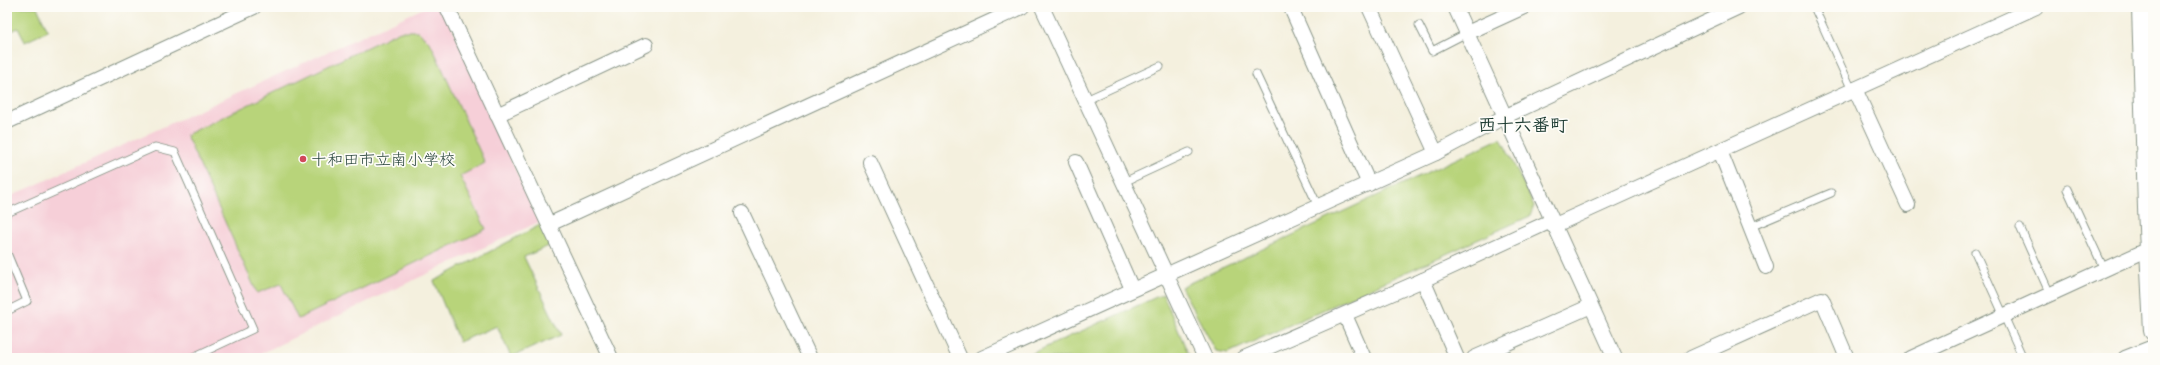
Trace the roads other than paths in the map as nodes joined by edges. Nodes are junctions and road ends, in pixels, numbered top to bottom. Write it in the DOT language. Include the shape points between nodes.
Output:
graph roads {
  1 [pos="254,7"];
  2 [pos="447,7"];
  3 [pos="1022,7"];
  4 [pos="1042,7"];
  5 [pos="1369,7"];
  6 [pos="1455,7"];
  7 [pos="1524,7"];
  8 [pos="1739,7"];
  9 [pos="1814,7"];
  10 [pos="2036,7"];
  11 [pos="2141,7"];
  12 [pos="1291,8"];
  13 [pos="1419,25"];
  14 [pos="1467,33"];
  15 [pos="646,45"];
  16 [pos="1160,66"];
  17 [pos="1256,74"];
  18 [pos="1854,90"];
  19 [pos="1086,100"];
  20 [pos="497,115"];
  21 [pos="1504,117"];
  22 [pos="7,122"];
  23 [pos="1720,151"];
  24 [pos="1189,152"];
  25 [pos="1436,153"];
  26 [pos="870,162"];
  27 [pos="1076,162"];
  28 [pos="1124,182"];
  29 [pos="1369,184"];
  30 [pos="2067,189"];
  31 [pos="1831,193"];
  32 [pos="1908,205"];
  33 [pos="1318,206"];
  34 [pos="2150,209"];
  35 [pos="7,213"];
  36 [pos="742,213"];
  37 [pos="1552,223"];
  38 [pos="550,224"];
  39 [pos="1750,227"];
  40 [pos="2020,227"];
  41 [pos="2149,249"];
  42 [pos="1975,252"];
  43 [pos="7,253"];
  44 [pos="1766,267"];
  45 [pos="2104,269"];
  46 [pos="1166,273"];
  47 [pos="1423,280"];
  48 [pos="1132,289"];
  49 [pos="2050,294"];
  50 [pos="1591,306"];
  51 [pos="7,311"];
  52 [pos="1344,315"];
  53 [pos="2004,315"];
  54 [pos="2153,331"];
  55 [pos="2153,347"];
  56 [pos="191,358"];
  57 [pos="611,358"];
  58 [pos="810,358"];
  59 [pos="960,358"];
  60 [pos="982,358"];
  61 [pos="1205,358"];
  62 [pos="1244,358"];
  63 [pos="1364,358"];
  64 [pos="1457,358"];
  65 [pos="1474,358"];
  66 [pos="1615,358"];
  67 [pos="1691,358"];
  68 [pos="1847,358"];
  69 [pos="1911,358"];
  70 [pos="2023,358"];
  71 [pos="2126,358"];
  1 -- 22 [label="street"];
  2 -- 20 [label="street"];
  3 -- 38 [label="street"];
  4 -- 19 [label="street"];
  5 -- 25 [label="street"];
  6 -- 14 [label="street"];
  7 -- 14 [label="street"];
  8 -- 21 [label="street"];
  9 -- 18 [label="lane"];
  10 -- 18 [label="street"];
  11 -- 34 [label="street"];
  12 -- 29 [label="street"];
  13 -- 14 [label="lane" via="1432,51"];
  14 -- 21 [label="street"];
  15 -- 20 [label="street"];
  16 -- 19 [label="lane"];
  17 -- 33 [label="lane"];
  18 -- 23 [label="street"];
  18 -- 32 [label="street"];
  19 -- 28 [label="street"];
  20 -- 38 [label="street"];
  21 -- 25 [label="street"];
  21 -- 37 [label="street"];
  23 -- 37 [label="street"];
  23 -- 39 [label="street"];
  24 -- 28 [label="lane"];
  25 -- 29 [label="street"];
  26 -- 59 [label="street"];
  27 -- 48 [label="street"];
  28 -- 46 [label="street"];
  29 -- 33 [label="street"];
  30 -- 45 [label="lane"];
  31 -- 39 [label="lane"];
  33 -- 46 [label="street"];
  34 -- 41 [label="street"];
  35 -- 56 [label="lane" via="155,147 175,152 253,329"];
  36 -- 58 [label="street"];
  37 -- 47 [label="street"];
  37 -- 50 [label="street"];
  38 -- 57 [label="street"];
  39 -- 44 [label="street"];
  40 -- 49 [label="lane"];
  41 -- 45 [label="street"];
  41 -- 54 [label="street"];
  42 -- 53 [label="lane"];
  43 -- 51 [label="lane" via="27,302"];
  45 -- 49 [label="street"];
  46 -- 48 [label="street"];
  46 -- 61 [label="street"];
  47 -- 52 [label="street"];
  47 -- 64 [label="street"];
  48 -- 60 [label="street"];
  49 -- 53 [label="street"];
  50 -- 65 [label="street"];
  50 -- 66 [label="street"];
  52 -- 62 [label="street"];
  52 -- 63 [label="street"];
  53 -- 69 [label="street"];
  53 -- 70 [label="lane"];
  55 -- 71 [label="street"];
  67 -- 68 [label="street" via="1822,299"];
}
